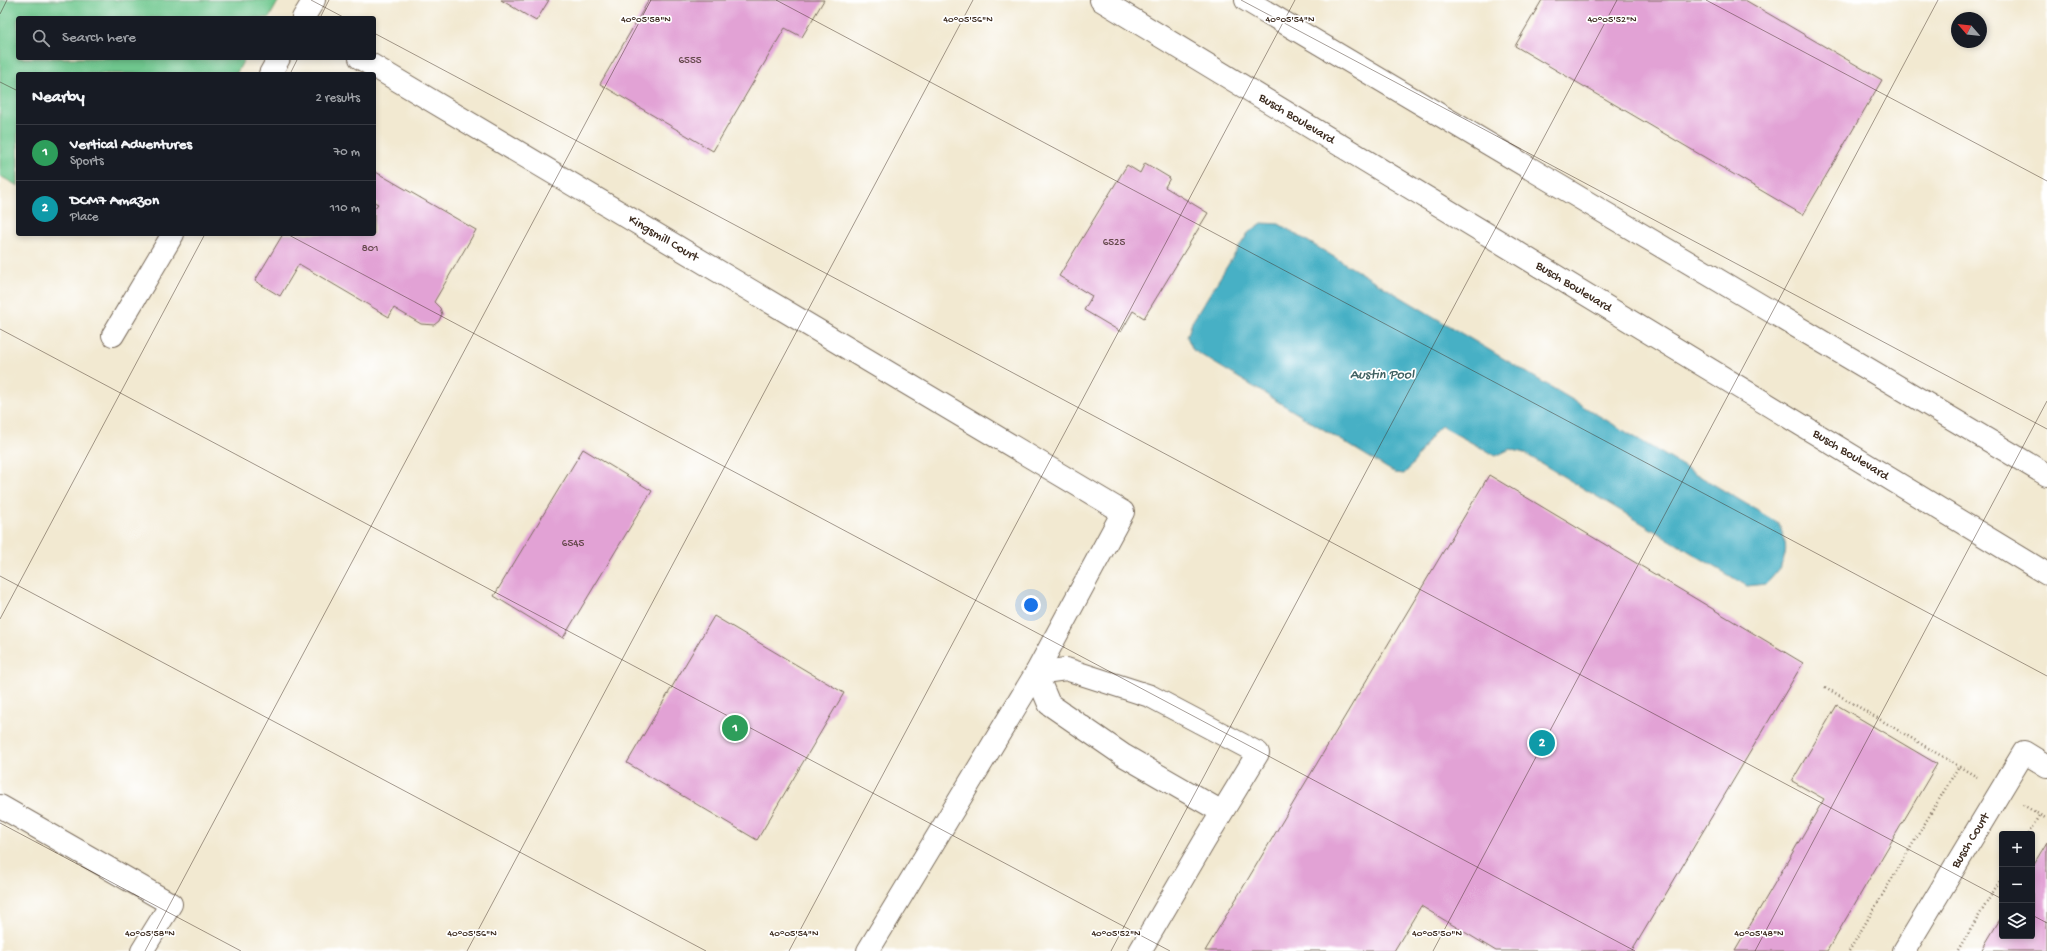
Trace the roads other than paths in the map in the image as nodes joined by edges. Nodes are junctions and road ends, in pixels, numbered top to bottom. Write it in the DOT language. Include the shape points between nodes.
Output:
graph roads {
  1 [pos="314,0"];
  2 [pos="1102,0"];
  3 [pos="1246,0"];
  4 [pos="304,16"];
  5 [pos="278,60"];
  6 [pos="363,60"];
  7 [pos="271,72"];
  8 [pos="172,236"];
  9 [pos="113,334"];
  10 [pos="2047,475"];
  11 [pos="2047,574"];
  12 [pos="1036,673"];
  13 [pos="2047,766"];
  14 [pos="0,806"];
  15 [pos="1222,812"];
  16 [pos="142,951"];
  17 [pos="868,951"];
  18 [pos="1140,951"];
  19 [pos="1904,951"];
  1 -- 4 [label="main road"];
  2 -- 11 [label="main road, Busch Boulevard"];
  3 -- 10 [label="main road"];
  5 -- 7 [label="main road"];
  6 -- 12 [label="main road, Kingsmill Court" via="1123,512"];
  8 -- 9 [label="main road"];
  12 -- 15 [label="main road" via="1049,704 1123,755"];
  12 -- 15 [label="main road" via="1066,669 1150,696 1258,753"];
  12 -- 17 [label="main road"];
  13 -- 19 [label="main road, Busch Court" via="2024,752"];
  14 -- 16 [label="main road" via="171,904"];
  15 -- 18 [label="main road"];
}
